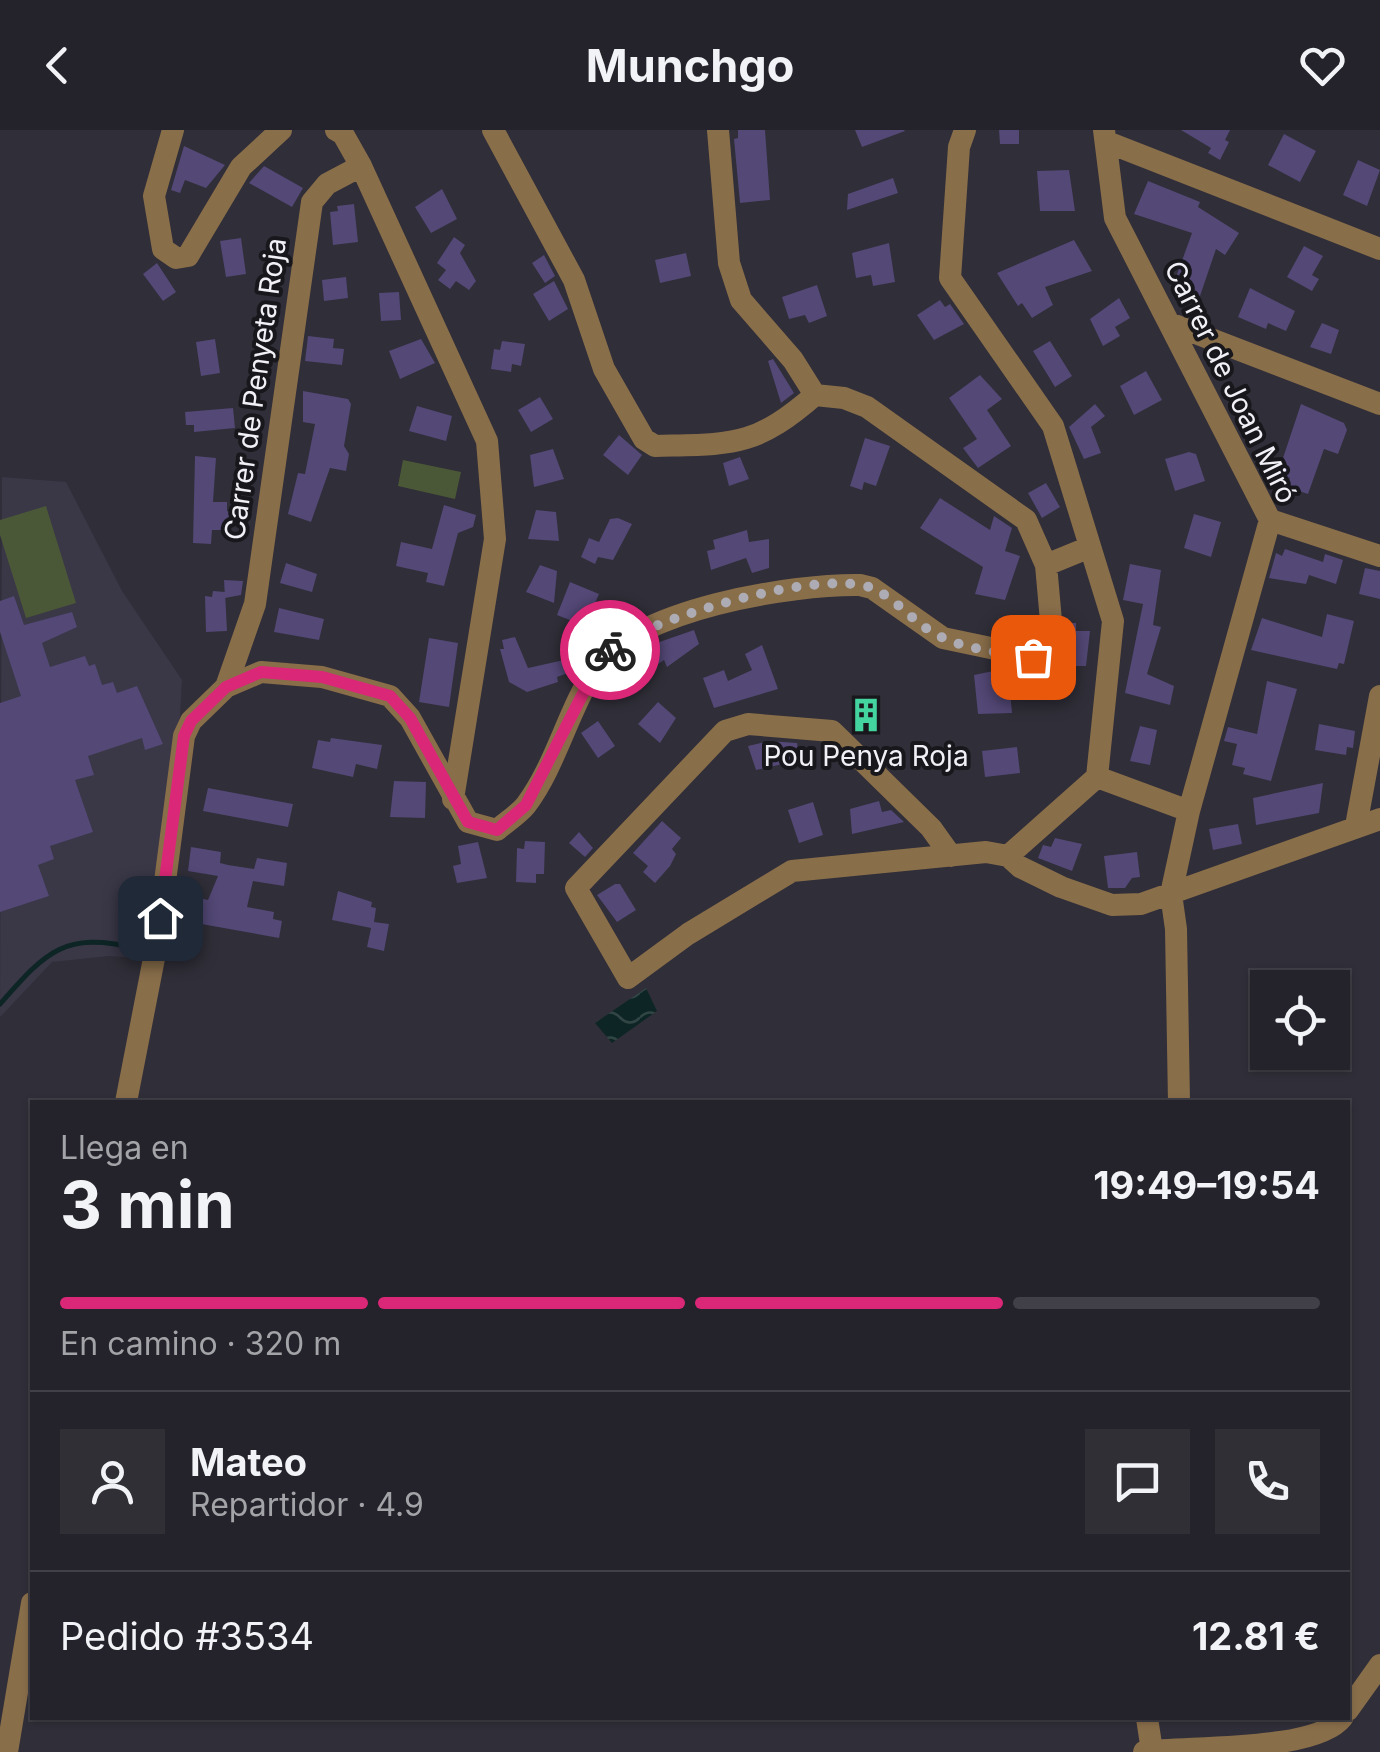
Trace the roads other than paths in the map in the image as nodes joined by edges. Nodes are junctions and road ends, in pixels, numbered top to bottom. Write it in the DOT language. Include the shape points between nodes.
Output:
graph roads {
  1 [pos="172,130"];
  2 [pos="281,130"];
  3 [pos="336,130"];
  4 [pos="493,130"];
  5 [pos="718,130"];
  6 [pos="966,130"];
  7 [pos="1106,136"];
  8 [pos="361,166"];
  9 [pos="1380,249"];
  10 [pos="1172,324"];
  11 [pos="815,396"];
  12 [pos="1380,404"];
  13 [pos="1270,520"];
  14 [pos="1090,547"];
  15 [pos="1380,556"];
  16 [pos="1046,565"];
  17 [pos="226,687"];
  18 [pos="1380,696"];
  19 [pos="1096,777"];
  20 [pos="453,798"];
  21 [pos="1189,811"];
  22 [pos="1380,820"];
  23 [pos="1356,826"];
  24 [pos="951,856"];
  25 [pos="1008,856"];
  26 [pos="1171,894"];
  27 [pos="126,1100"];
  28 [pos="1178,1100"];
  29 [pos="30,1617"];
  30 [pos="1380,1665"];
  31 [pos="1350,1707"];
  32 [pos="1148,1720"];
  33 [pos="1338,1720"];
  34 [pos="10,1751"];
  35 [pos="1152,1751"];
  36 [pos="1144,1752"];
  1 -- 2 [label="street" via="154,196 164,248 176,258 188,256 241,167"];
  3 -- 8 [label="street"];
  4 -- 11 [label="street" via="574,280 604,369 644,439 655,446 736,444 777,428"];
  5 -- 11 [label="street" via="729,264 741,300"];
  6 -- 14 [label="street" via="959,147 950,278 1053,426"];
  7 -- 9 [label="street"];
  7 -- 10 [label="street, Carrer de Joan Miró" via="1114,218"];
  8 -- 17 [label="street, Carrer de Penyeta Roja" via="327,184 312,202 255,604"];
  8 -- 20 [label="street" via="488,441 495,539"];
  10 -- 12 [label="street"];
  10 -- 13 [label="street, Carrer de Joan Miró"];
  11 -- 16 [label="street" via="867,408 1014,509 1035,534"];
  13 -- 15 [label="street"];
  13 -- 21 [label="street, Carrer de Joan Miró"];
  14 -- 16 [label="street"];
  14 -- 19 [label="street" via="1114,622"];
  16 -- 20 [label="street" via="1052,632 1048,647 1033,657 943,638 860,585 763,592 646,628 612,647 595,670 526,805 497,830 468,822"];
  17 -- 20 [label="street" via="261,672 322,677 390,696 410,718"];
  17 -- 27 [label="street" via="184,736 157,943"];
  18 -- 23 [label="street"];
  19 -- 21 [label="street"];
  19 -- 25 [label="street"];
  21 -- 26 [label="street, Carrer de Joan Miró"];
  22 -- 23 [label="street"];
  23 -- 26 [label="street"];
  24 -- 24 [label="street" via="832,731 748,724 724,730 576,888 628,978 792,871"];
  24 -- 25 [label="street"];
  25 -- 26 [label="street" via="1062,887 1112,905"];
  26 -- 28 [label="street, Carrer de Joan Miró"];
  29 -- 34 [label="street"];
  30 -- 31 [label="street"];
  32 -- 35 [label="street"];
  33 -- 35 [label="street" via="1288,1742"];
  35 -- 36 [label="street"];
}
